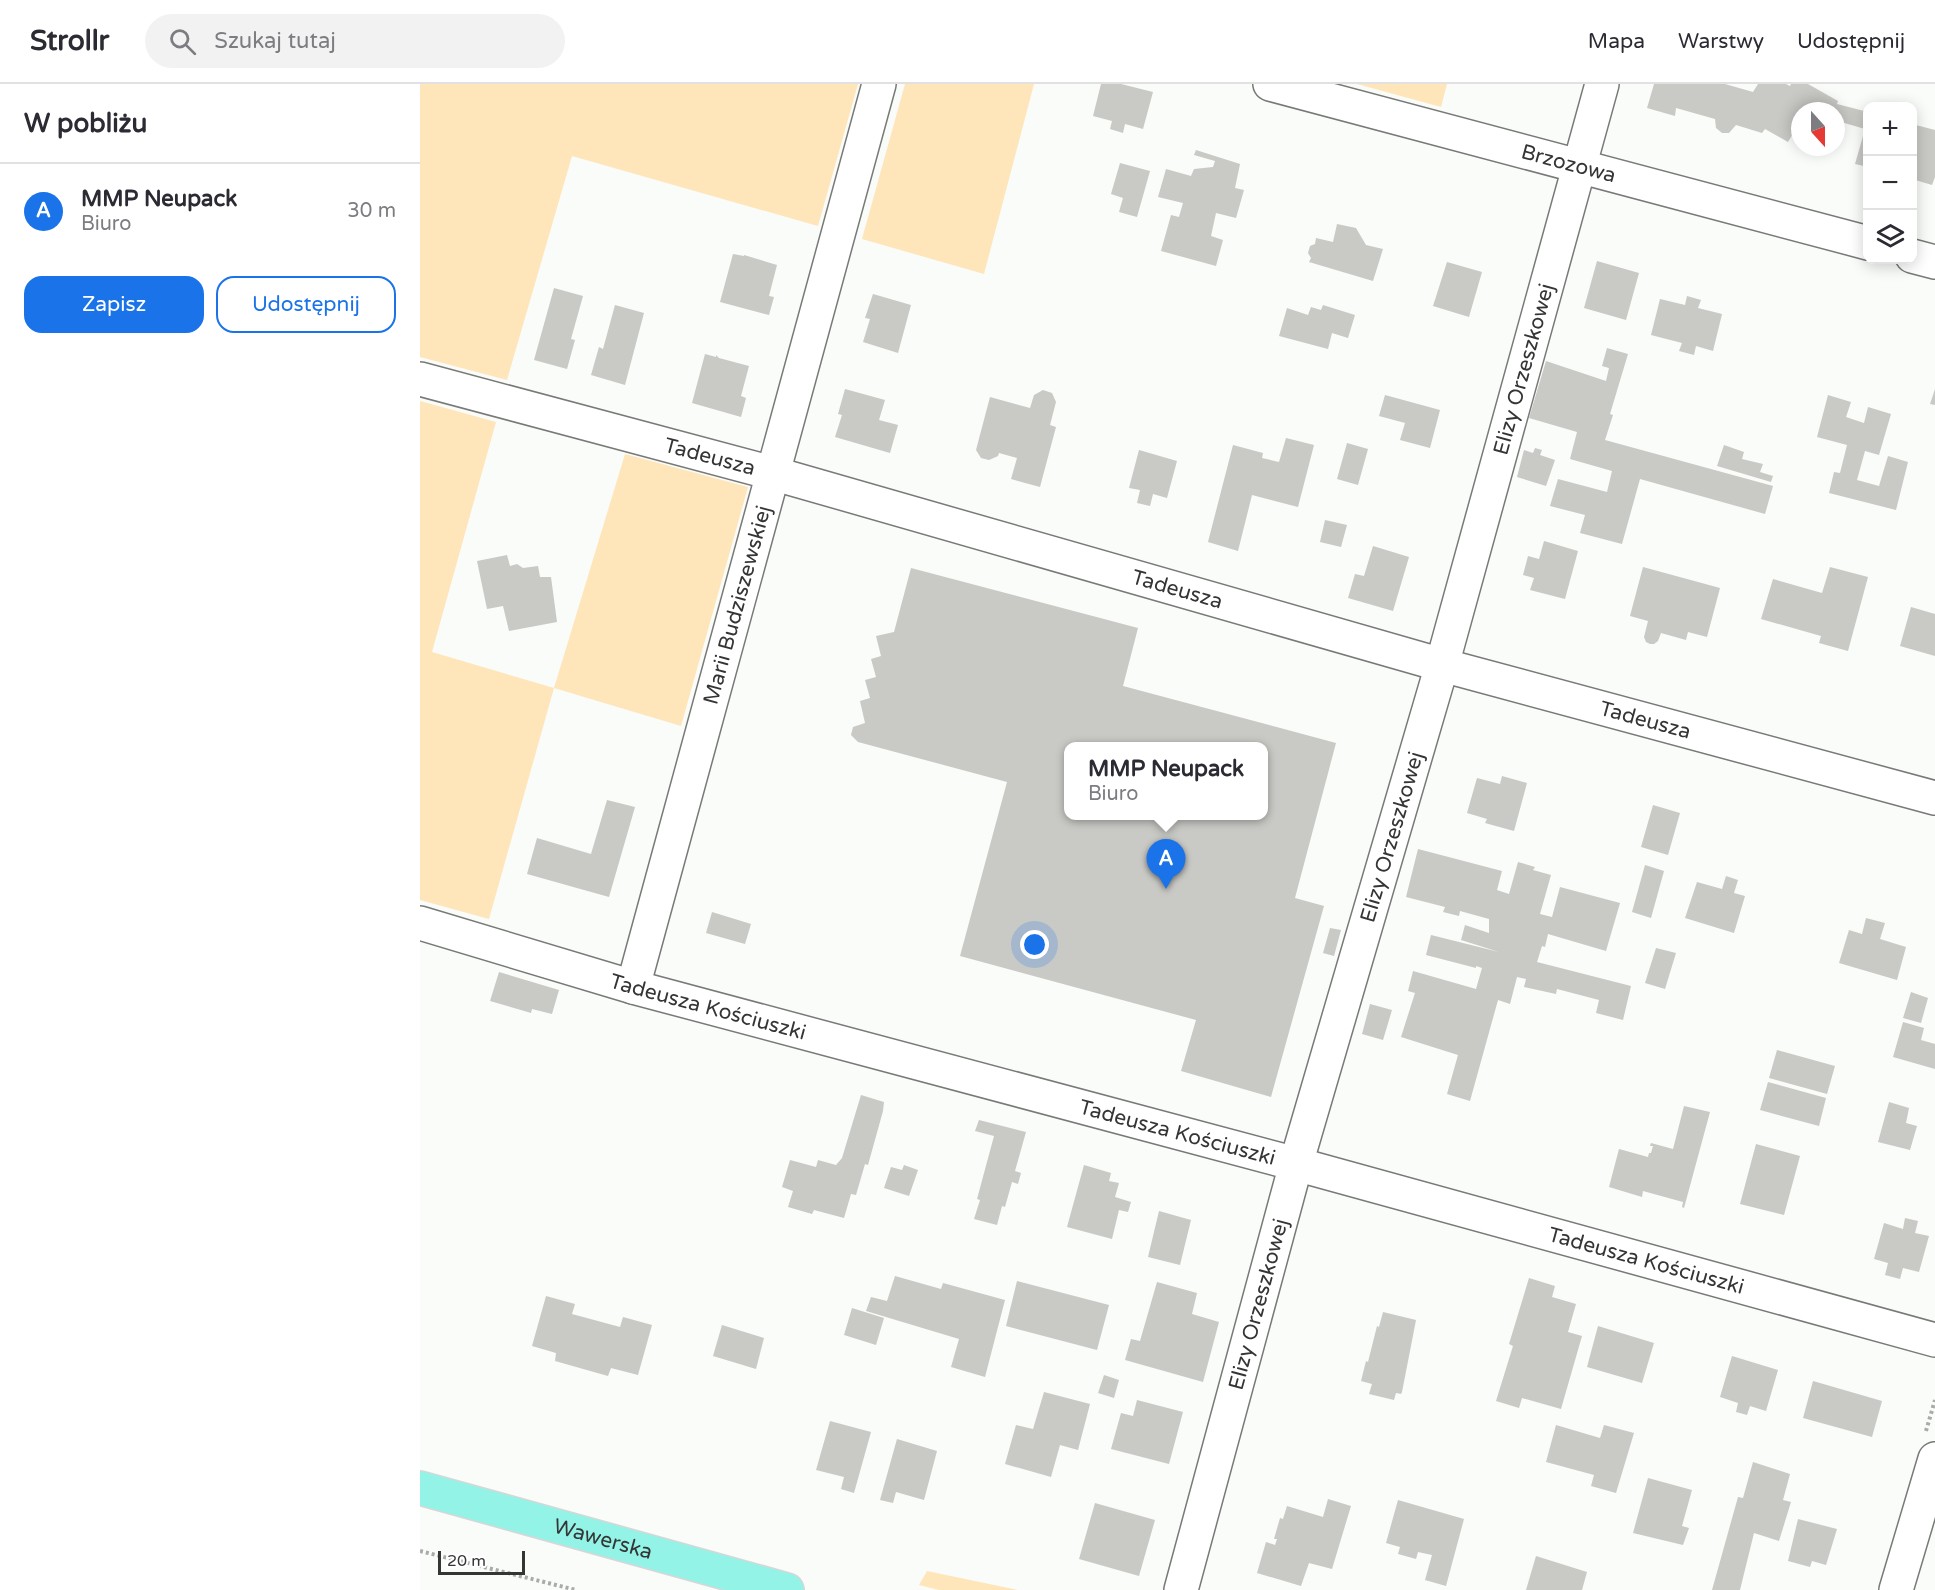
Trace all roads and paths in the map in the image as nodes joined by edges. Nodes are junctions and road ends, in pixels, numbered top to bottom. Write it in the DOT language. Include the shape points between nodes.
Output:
graph roads {
  1 [pos="879,84"];
  2 [pos="1270,84"];
  3 [pos="1602,84"];
  4 [pos="1581,166"];
  5 [pos="1863,242"];
  6 [pos="1917,257"];
  7 [pos="1935,262"];
  8 [pos="420,380"];
  9 [pos="772,473"];
  10 [pos="1442,665"];
  11 [pos="1935,798"];
  12 [pos="420,923"];
  13 [pos="633,987"];
  14 [pos="1296,1164"];
  15 [pos="1935,1340"];
  16 [pos="1935,1458"];
  17 [pos="420,1488"];
  18 [pos="420,1551"];
  19 [pos="576,1590"];
  20 [pos="787,1590"];
  21 [pos="1180,1590"];
  22 [pos="1896,1590"];
  1 -- 9 [label="street, Marii Budziszewskiej"];
  2 -- 4 [label="street, Brzozowa"];
  3 -- 4 [label="street, Elizy Orzeszkowej"];
  4 -- 5 [label="street, Brzozowa"];
  4 -- 10 [label="street, Elizy Orzeszkowej"];
  6 -- 7 [label="street"];
  8 -- 9 [label="street, Tadeusza"];
  9 -- 10 [label="street, Tadeusza"];
  9 -- 13 [label="street, Marii Budziszewskiej"];
  10 -- 11 [label="street, Tadeusza"];
  10 -- 14 [label="street, Elizy Orzeszkowej"];
  12 -- 13 [label="street, Tadeusza Kościuszki"];
  13 -- 14 [label="street, Tadeusza Kościuszki"];
  14 -- 15 [label="street, Tadeusza Kościuszki"];
  14 -- 21 [label="street, Elizy Orzeszkowej"];
  16 -- 22 [label="street"];
  17 -- 20 [label="main road, Wawerska"];
  18 -- 19 [label="path"];
}
